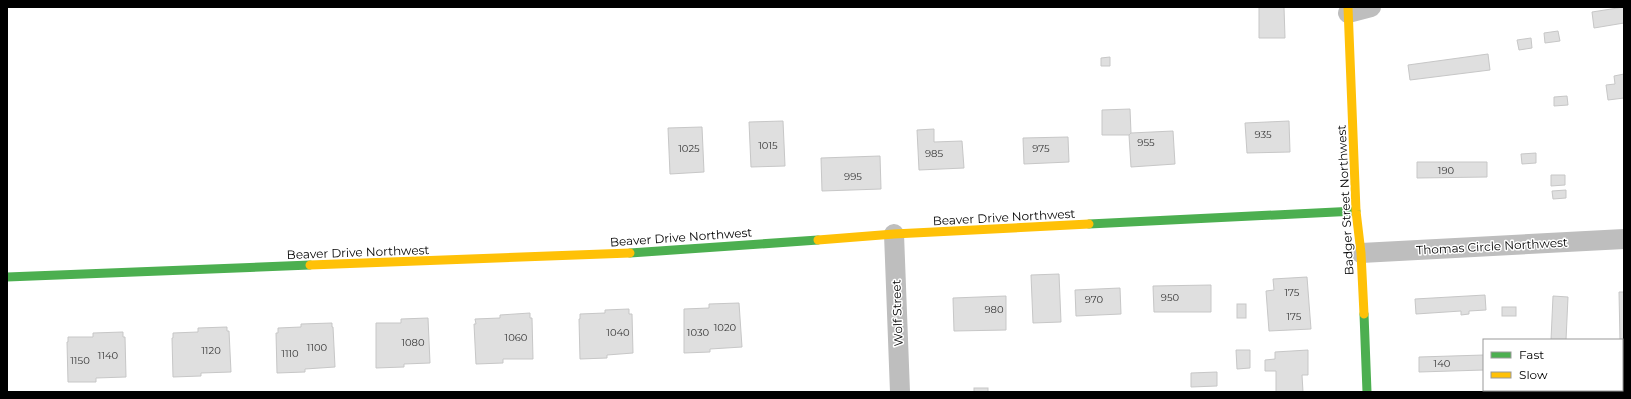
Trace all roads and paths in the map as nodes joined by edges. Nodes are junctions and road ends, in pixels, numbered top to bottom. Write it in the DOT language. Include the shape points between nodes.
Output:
graph roads {
  1 [pos="1371,7"];
  2 [pos="1348,10"];
  3 [pos="1356,211"];
  4 [pos="894,234"];
  5 [pos="1624,239"];
  6 [pos="1361,253"];
  7 [pos="7,277"];
  8 [pos="900,392"];
  9 [pos="1367,392"];
  1 -- 2 [label="street"];
  2 -- 3 [label="street, Badger Street Northwest"];
  3 -- 4 [label="street, Beaver Drive Northwest"];
  3 -- 6 [label="street, Badger Street Northwest"];
  4 -- 7 [label="street, Beaver Drive Northwest" via="634,253"];
  4 -- 8 [label="street, Wolf Street"];
  5 -- 6 [label="street, Thomas Circle Northwest"];
  6 -- 9 [label="street, Badger Street Northwest"];
}
